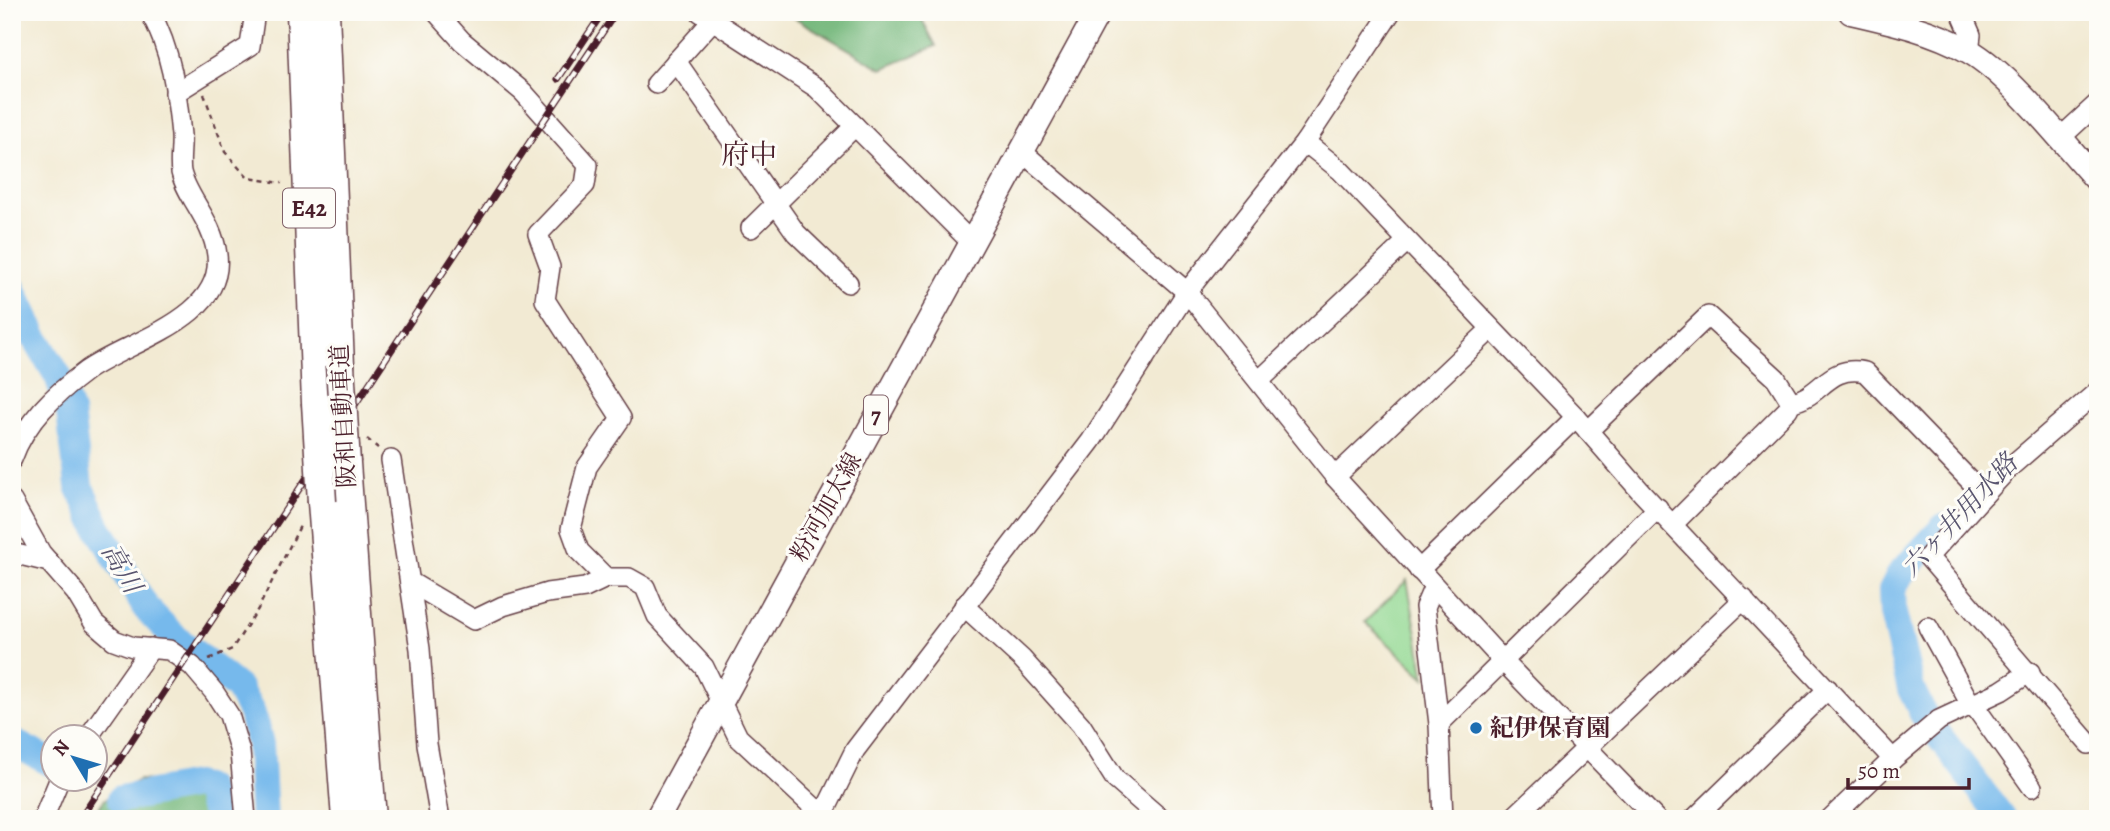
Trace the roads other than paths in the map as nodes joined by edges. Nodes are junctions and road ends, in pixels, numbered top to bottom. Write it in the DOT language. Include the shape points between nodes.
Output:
graph roads {
  1 [pos="150,12"];
  2 [pos="255,12"];
  3 [pos="301,12"];
  4 [pos="325,12"];
  5 [pos="436,12"];
  6 [pos="1098,12"];
  7 [pos="1391,12"];
  8 [pos="1852,12"];
  9 [pos="1961,12"];
  10 [pos="707,16"];
  11 [pos="1969,51"];
  12 [pos="676,61"];
  13 [pos="656,83"];
  14 [pos="175,93"];
  15 [pos="2098,103"];
  16 [pos="855,126"];
  17 [pos="2059,139"];
  18 [pos="1305,142"];
  19 [pos="1021,151"];
  20 [pos="2098,181"];
  21 [pos="776,205"];
  22 [pos="751,228"];
  23 [pos="970,241"];
  24 [pos="1406,242"];
  25 [pos="848,283"];
  26 [pos="1187,292"];
  27 [pos="1491,329"];
  28 [pos="1259,381"];
  29 [pos="2098,391"];
  30 [pos="1791,402"];
  31 [pos="1582,424"];
  32 [pos="385,454"];
  33 [pos="12,459"];
  34 [pos="1335,477"];
  35 [pos="1980,491"];
  36 [pos="12,501"];
  37 [pos="1658,508"];
  38 [pos="1674,523"];
  39 [pos="12,553"];
  40 [pos="49,562"];
  41 [pos="1419,570"];
  42 [pos="606,578"];
  43 [pos="410,582"];
  44 [pos="1434,586"];
  45 [pos="1744,599"];
  46 [pos="964,606"];
  47 [pos="1928,627"];
  48 [pos="151,648"];
  49 [pos="1504,662"];
  50 [pos="2030,673"];
  51 [pos="1828,690"];
  52 [pos="720,700"];
  53 [pos="1972,705"];
  54 [pos="99,722"];
  55 [pos="1439,724"];
  56 [pos="2089,744"];
  57 [pos="1588,748"];
  58 [pos="1893,758"];
  59 [pos="2032,787"];
  60 [pos="54,792"];
  61 [pos="821,817"];
  62 [pos="43,819"];
  63 [pos="246,819"];
  64 [pos="346,819"];
  65 [pos="372,819"];
  66 [pos="440,819"];
  67 [pos="657,819"];
  68 [pos="1161,819"];
  69 [pos="1443,819"];
  70 [pos="1512,819"];
  71 [pos="1656,819"];
  72 [pos="1694,819"];
  73 [pos="1830,819"];
  1 -- 14 [label="street" via="169,49"];
  2 -- 14 [label="street" via="250,46"];
  3 -- 64 [label="highway, 阪和自動車道 / E42, bridge" via="316,403 313,509"];
  4 -- 65 [label="highway, 阪和自動車道 / E42, bridge" via="340,365"];
  5 -- 42 [label="street" via="462,41 523,92 588,165 585,185 538,234 550,267 545,300 621,418 587,467 570,529 579,551"];
  6 -- 19 [label="main road, 粉河加太線 / 7"];
  7 -- 18 [label="street"];
  8 -- 11 [label="main road"];
  9 -- 11 [label="street" via="1971,35"];
  10 -- 12 [label="street"];
  10 -- 16 [label="street" via="817,88"];
  11 -- 17 [label="main road" via="1996,71"];
  12 -- 13 [label="street"];
  12 -- 21 [label="street"];
  14 -- 33 [label="street" via="181,173 207,219 218,256 212,288 183,318 120,349 52,397 19,440"];
  15 -- 17 [label="street"];
  16 -- 21 [label="street"];
  16 -- 23 [label="street"];
  17 -- 20 [label="main road"];
  18 -- 24 [label="street" via="1340,170"];
  18 -- 26 [label="street"];
  19 -- 23 [label="main road, 粉河加太線 / 7"];
  19 -- 26 [label="street"];
  21 -- 22 [label="street"];
  21 -- 25 [label="street" via="796,233"];
  23 -- 52 [label="main road, 粉河加太線 / 7"];
  24 -- 27 [label="street"];
  24 -- 28 [label="street"];
  26 -- 28 [label="street"];
  26 -- 46 [label="street" via="1091,441"];
  27 -- 31 [label="street"];
  27 -- 34 [label="street"];
  28 -- 34 [label="street"];
  29 -- 35 [label="street"];
  30 -- 31 [label="street" via="1776,378 1708,316"];
  30 -- 35 [label="street" via="1800,401 1836,373 1866,372"];
  30 -- 38 [label="street"];
  31 -- 37 [label="street"];
  31 -- 41 [label="street"];
  32 -- 43 [label="street"];
  34 -- 41 [label="street"];
  35 -- 50 [label="street" via="1928,556"];
  36 -- 40 [label="street"];
  37 -- 38 [label="street"];
  37 -- 49 [label="street"];
  38 -- 45 [label="street"];
  39 -- 40 [label="street"];
  40 -- 48 [label="street" via="104,632 133,647"];
  41 -- 44 [label="street"];
  42 -- 43 [label="street" via="503,606 474,620"];
  42 -- 52 [label="street" via="629,578 645,587 657,616 704,667"];
  43 -- 66 [label="street"];
  44 -- 49 [label="street"];
  44 -- 55 [label="street" via="1425,607"];
  45 -- 51 [label="street"];
  45 -- 57 [label="street"];
  46 -- 61 [label="street" via="855,750"];
  46 -- 68 [label="street" via="1022,659 1081,725 1115,779"];
  47 -- 53 [label="street"];
  48 -- 54 [label="street"];
  48 -- 63 [label="street" via="169,650 192,666 229,715 240,752"];
  49 -- 55 [label="street"];
  49 -- 57 [label="street"];
  50 -- 53 [label="street"];
  50 -- 56 [label="street"];
  51 -- 58 [label="street"];
  51 -- 72 [label="street"];
  52 -- 61 [label="street" via="738,737"];
  52 -- 67 [label="main road, 粉河加太線 / 7"];
  53 -- 58 [label="street" via="1939,720"];
  53 -- 59 [label="street"];
  55 -- 69 [label="street"];
  57 -- 70 [label="street"];
  57 -- 71 [label="street"];
  58 -- 73 [label="street"];
  60 -- 62 [label="street"];
}
